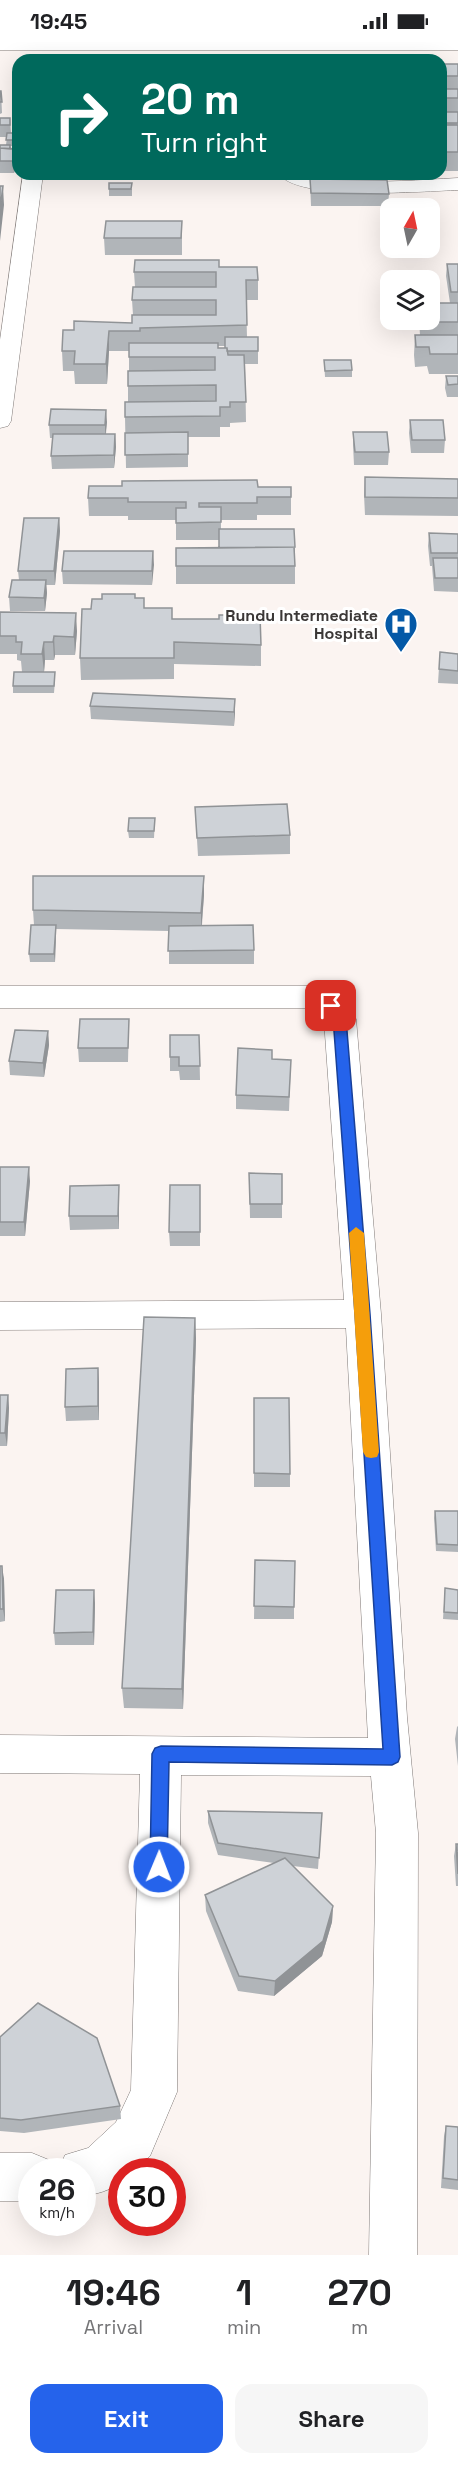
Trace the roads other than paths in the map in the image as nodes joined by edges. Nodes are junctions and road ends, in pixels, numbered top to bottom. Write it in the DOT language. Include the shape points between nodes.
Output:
graph roads {
  1 [pos="0,45"];
  2 [pos="458,45"];
  3 [pos="291,49"];
  4 [pos="49,53"];
  5 [pos="32,180"];
  6 [pos="298,180"];
  7 [pos="458,184"];
  8 [pos="0,421"];
  9 [pos="0,997"];
  10 [pos="363,1314"];
  11 [pos="0,1316"];
  12 [pos="0,1754"];
  13 [pos="161,1754"];
  14 [pos="392,1757"];
  15 [pos="96,2170"];
  16 [pos="0,2177"];
  17 [pos="18,2177"];
  18 [pos="393,2255"];
  1 -- 4 [label="street"];
  2 -- 3 [label="street"];
  3 -- 4 [label="street"];
  5 -- 8 [label="street"];
  6 -- 7 [label="street" via="339,186"];
  9 -- 10 [label="street" via="313,997 331,1006 340,1019"];
  10 -- 11 [label="street"];
  10 -- 14 [label="street"];
  12 -- 13 [label="street"];
  13 -- 14 [label="street"];
  13 -- 15 [label="street" via="154,2092 133,2139"];
  14 -- 18 [label="street" via="398,1833"];
  16 -- 17 [label="street"];
}
